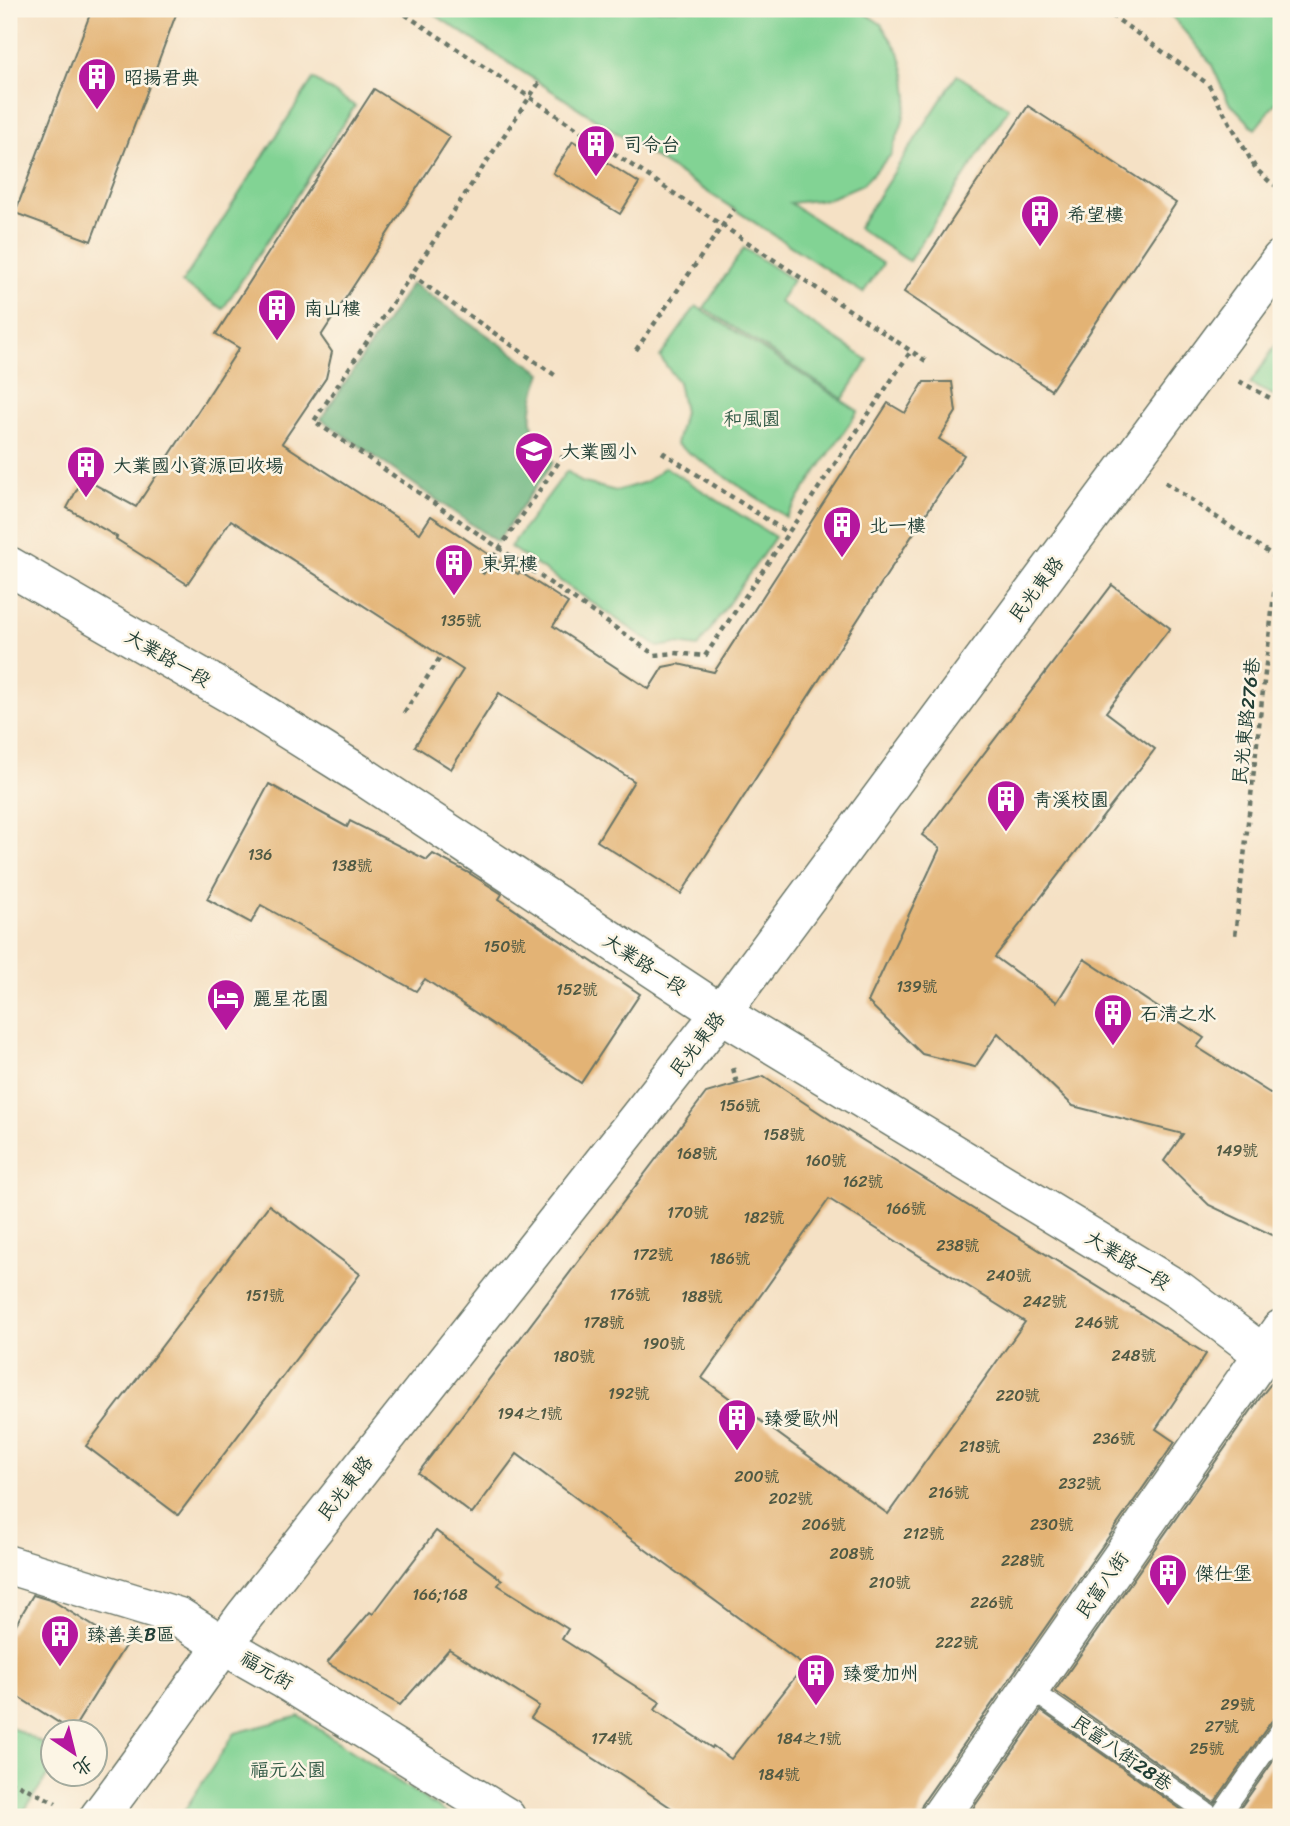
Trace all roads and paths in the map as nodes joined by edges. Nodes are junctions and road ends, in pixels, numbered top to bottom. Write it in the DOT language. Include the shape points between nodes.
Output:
graph roads {
  1 [pos="397,9"];
  2 [pos="1103,9"];
  3 [pos="539,82"];
  4 [pos="529,97"];
  5 [pos="1281,190"];
  6 [pos="734,209"];
  7 [pos="722,226"];
  8 [pos="1281,259"];
  9 [pos="411,275"];
  10 [pos="636,350"];
  11 [pos="911,351"];
  12 [pos="926,361"];
  13 [pos="556,376"];
  14 [pos="1232,377"];
  15 [pos="1281,404"];
  16 [pos="662,452"];
  17 [pos="563,456"];
  18 [pos="1132,460"];
  19 [pos="788,533"];
  20 [pos="499,548"];
  21 [pos="11,572"];
  22 [pos="482,574"];
  23 [pos="441,656"];
  24 [pos="404,713"];
  25 [pos="1235,936"];
  26 [pos="721,1013"];
  27 [pos="735,1076"];
  28 [pos="737,1084"];
  29 [pos="1275,1347"];
  30 [pos="9,1565"];
  31 [pos="223,1645"];
  32 [pos="1030,1689"];
  33 [pos="1281,1729"];
  34 [pos="9,1784"];
  35 [pos="56,1802"];
  36 [pos="99,1817"];
  37 [pos="506,1817"];
  38 [pos="940,1817"];
  39 [pos="1213,1817"];
  40 [pos="1219,1817"];
  1 -- 4 [label="path"];
  2 -- 5 [label="path" via="1208,83 1256,169"];
  3 -- 4 [label="path"];
  4 -- 7 [label="path"];
  4 -- 9 [label="path"];
  6 -- 7 [label="path"];
  7 -- 10 [label="path"];
  7 -- 11 [label="path"];
  8 -- 18 [label="street, 民光東路"];
  9 -- 13 [label="path"];
  9 -- 20 [label="path" via="314,421"];
  11 -- 12 [label="path"];
  11 -- 19 [label="path"];
  14 -- 15 [label="path"];
  16 -- 19 [label="path"];
  17 -- 20 [label="path"];
  18 -- 25 [label="path, 民光東路276巷" via="1278,559"];
  18 -- 26 [label="street, 民光東路"];
  19 -- 20 [label="path" via="705,656 655,655"];
  20 -- 22 [label="path"];
  21 -- 26 [label="street, 大業路一段" via="241,700"];
  23 -- 24 [label="path"];
  26 -- 29 [label="street, 大業路一段"];
  26 -- 31 [label="street, 民光東路"];
  27 -- 28 [label="path"];
  29 -- 32 [label="street, 民富八街"];
  30 -- 31 [label="street, 福元街" via="179,1617"];
  31 -- 36 [label="street, 民光東路"];
  31 -- 37 [label="street, 福元街"];
  32 -- 38 [label="street, 民富八街"];
  32 -- 39 [label="lane, 民富八街28巷"];
  33 -- 40 [label="lane"];
  34 -- 35 [label="path"];
}
